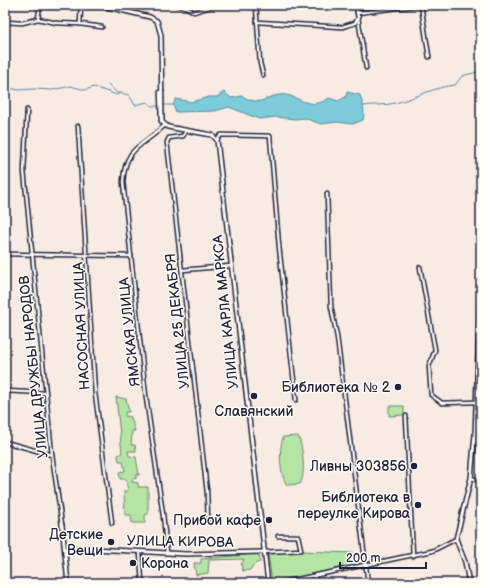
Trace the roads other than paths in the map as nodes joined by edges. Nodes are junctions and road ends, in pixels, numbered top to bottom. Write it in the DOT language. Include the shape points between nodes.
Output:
graph roads {
  1 [pos="40,5"];
  2 [pos="81,5"];
  3 [pos="100,5"];
  4 [pos="176,5"];
  5 [pos="211,5"];
  6 [pos="256,5"];
  7 [pos="356,5"];
  8 [pos="421,5"];
  9 [pos="358,13"];
  10 [pos="359,18"];
  11 [pos="38,19"];
  12 [pos="5,22"];
  13 [pos="257,22"];
  14 [pos="80,24"];
  15 [pos="102,27"];
  16 [pos="429,57"];
  17 [pos="366,68"];
  18 [pos="263,75"];
  19 [pos="27,110"];
  20 [pos="78,126"];
  21 [pos="165,126"];
  22 [pos="186,131"];
  23 [pos="217,140"];
  24 [pos="327,194"];
  25 [pos="5,254"];
  26 [pos="32,256"];
  27 [pos="87,256"];
  28 [pos="131,256"];
  29 [pos="231,266"];
  30 [pos="420,266"];
  31 [pos="182,270"];
  32 [pos="481,272"];
  33 [pos="480,307"];
  34 [pos="5,391"];
  35 [pos="45,393"];
  36 [pos="296,400"];
  37 [pos="476,402"];
  38 [pos="406,416"];
  39 [pos="5,442"];
  40 [pos="52,455"];
  41 [pos="471,478"];
  42 [pos="481,481"];
  43 [pos="208,522"];
  44 [pos="112,523"];
  45 [pos="62,525"];
  46 [pos="278,536"];
  47 [pos="456,540"];
  48 [pos="64,543"];
  49 [pos="75,548"];
  50 [pos="140,552"];
  51 [pos="263,552"];
  52 [pos="167,553"];
  53 [pos="65,554"];
  54 [pos="413,556"];
  55 [pos="365,566"];
  56 [pos="314,576"];
  57 [pos="68,583"];
  58 [pos="142,583"];
  59 [pos="268,583"];
  60 [pos="279,583"];
  61 [pos="317,583"];
  62 [pos="368,583"];
  63 [pos="469,583"];
  1 -- 11 [label="street"];
  2 -- 14 [label="street"];
  3 -- 21 [label="street" via="146,15 157,21 160,35 162,122"];
  4 -- 5 [label="street" via="194,12"];
  6 -- 13 [label="street"];
  7 -- 9 [label="street"];
  8 -- 9 [label="street"];
  8 -- 16 [label="street"];
  9 -- 10 [label="street"];
  10 -- 13 [label="street" via="355,23 342,27"];
  10 -- 17 [label="street"];
  11 -- 12 [label="street" via="22,23"];
  11 -- 14 [label="street"];
  13 -- 18 [label="street"];
  14 -- 15 [label="street"];
  19 -- 26 [label="street, УЛИЦА ДРУЖБЫ НАРОДОВ" via="24,171"];
  20 -- 27 [label="street, НАСОСНАЯ УЛИЦА"];
  21 -- 22 [label="street"];
  21 -- 28 [label="street, ЯМСКАЯ УЛИЦА" via="137,147 125,164 124,197"];
  22 -- 23 [label="street" via="212,135"];
  22 -- 31 [label="street, УЛИЦА 25 ДЕКАБРЯ" via="182,136 169,138 167,141"];
  23 -- 29 [label="street, УЛИЦА КАРЛА МАРКСА"];
  23 -- 36 [label="street" via="221,135 270,136"];
  24 -- 55 [label="street" via="331,306"];
  25 -- 26 [label="street"];
  26 -- 27 [label="street"];
  26 -- 35 [label="street, УЛИЦА ДРУЖБЫ НАРОДОВ"];
  27 -- 28 [label="street"];
  27 -- 44 [label="street, НАСОСНАЯ УЛИЦА" via="95,394"];
  28 -- 52 [label="street, ЯМСКАЯ УЛИЦА" via="146,397"];
  29 -- 31 [label="street"];
  29 -- 51 [label="street, УЛИЦА КАРЛА МАРКСА"];
  30 -- 37 [label="street" via="435,350 428,366 431,395 442,403"];
  31 -- 43 [label="street, УЛИЦА 25 ДЕКАБРЯ" via="207,492"];
  32 -- 33 [label="street"];
  33 -- 37 [label="street"];
  34 -- 35 [label="street"];
  35 -- 40 [label="street, УЛИЦА ДРУЖБЫ НАРОДОВ"];
  37 -- 41 [label="street"];
  38 -- 54 [label="street"];
  39 -- 40 [label="street"];
  40 -- 45 [label="street, УЛИЦА ДРУЖБЫ НАРОДОВ"];
  41 -- 42 [label="street"];
  41 -- 47 [label="street"];
  45 -- 48 [label="street"];
  46 -- 51 [label="street" via="298,536 301,550"];
  47 -- 54 [label="street" via="441,548"];
  47 -- 63 [label="street" via="465,562"];
  48 -- 49 [label="street" via="67,547"];
  48 -- 53 [label="street"];
  49 -- 50 [label="street, УЛИЦА КИРОВА"];
  49 -- 53 [label="street"];
  50 -- 52 [label="street, УЛИЦА КИРОВА"];
  50 -- 58 [label="street"];
  51 -- 52 [label="street, УЛИЦА КИРОВА"];
  51 -- 59 [label="street, УЛИЦА КАРЛА МАРКСА"];
  53 -- 57 [label="street"];
  54 -- 55 [label="street"];
  55 -- 56 [label="street"];
  55 -- 62 [label="street"];
  56 -- 60 [label="street"];
  56 -- 61 [label="street"];
}
